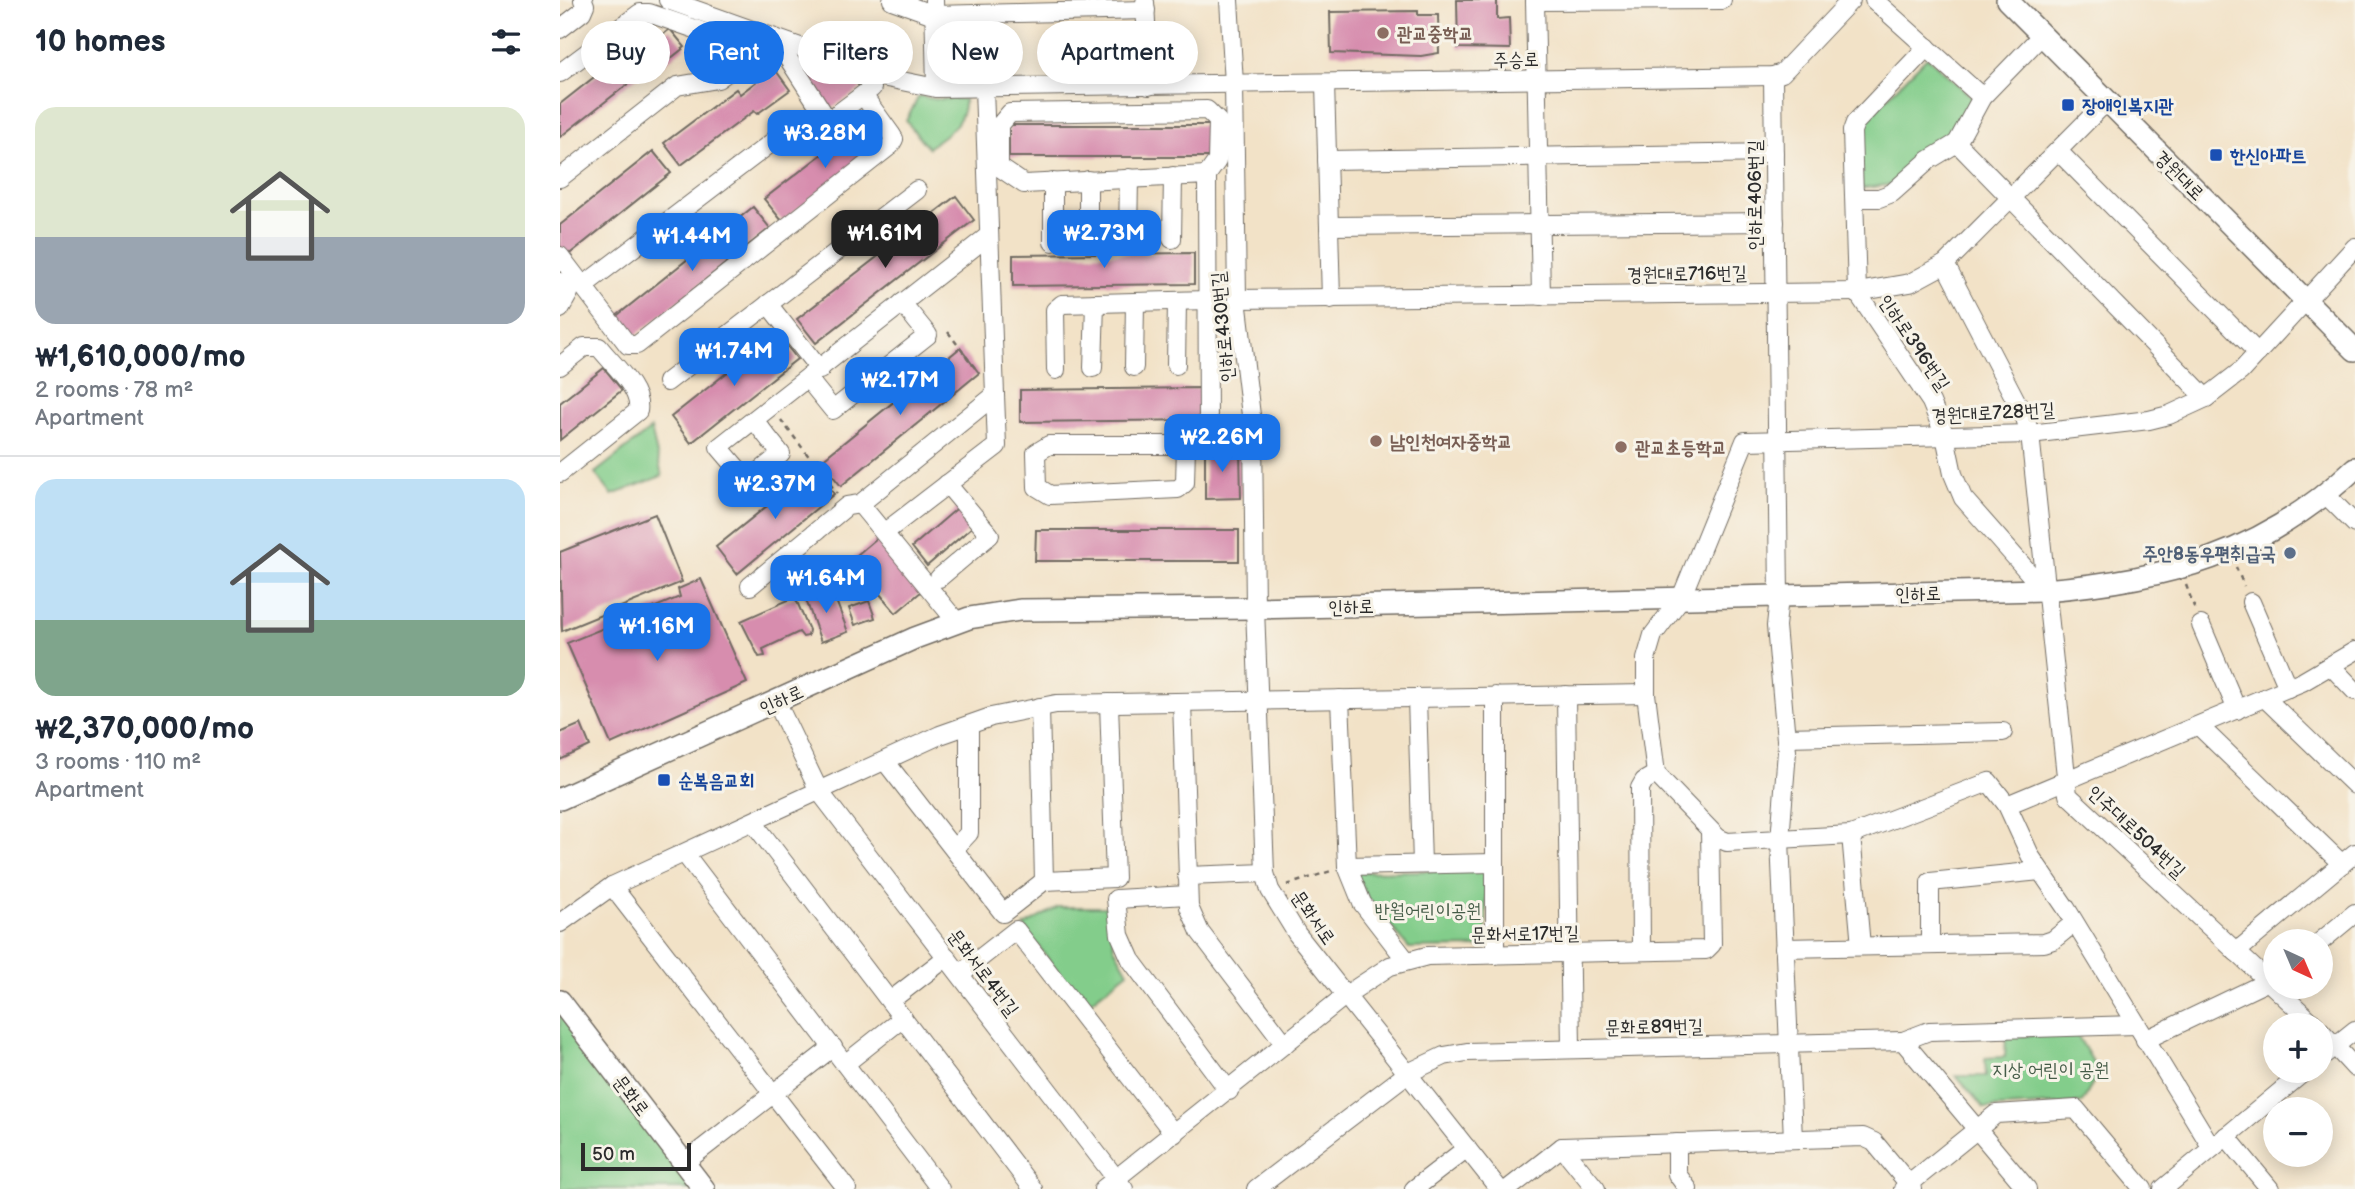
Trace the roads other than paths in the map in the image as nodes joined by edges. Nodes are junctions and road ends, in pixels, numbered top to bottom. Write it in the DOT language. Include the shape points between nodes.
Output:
graph roads {
  1 [pos="583,0"];
  2 [pos="668,0"];
  3 [pos="892,0"];
  4 [pos="1229,0"];
  5 [pos="1535,0"];
  6 [pos="1722,0"];
  7 [pos="1852,0"];
  8 [pos="1874,0"];
  9 [pos="2007,0"];
  10 [pos="688,3"];
  11 [pos="1146,5"];
  12 [pos="934,8"];
  13 [pos="733,21"];
  14 [pos="684,25"];
  15 [pos="560,29"];
  16 [pos="2042,35"];
  17 [pos="1927,47"];
  18 [pos="784,52"];
  19 [pos="560,73"];
  20 [pos="1773,76"];
  21 [pos="1536,80"];
  22 [pos="913,83"];
  23 [pos="1325,83"];
  24 [pos="689,84"];
  25 [pos="879,84"];
  26 [pos="1234,84"];
  27 [pos="1149,86"];
  28 [pos="936,88"];
  29 [pos="984,88"];
  30 [pos="863,95"];
  31 [pos="1982,97"];
  32 [pos="2107,101"];
  33 [pos="827,119"];
  34 [pos="1957,143"];
  35 [pos="2058,151"];
  36 [pos="1774,152"];
  37 [pos="1538,157"];
  38 [pos="1327,160"];
  39 [pos="1207,175"];
  40 [pos="1172,176"];
  41 [pos="560,178"];
  42 [pos="1129,178"];
  43 [pos="1088,180"];
  44 [pos="1053,182"];
  45 [pos="917,190"];
  46 [pos="1855,198"];
  47 [pos="2011,199"];
  48 [pos="1775,222"];
  49 [pos="1539,224"];
  50 [pos="1329,226"];
  51 [pos="988,236"];
  52 [pos="1128,236"];
  53 [pos="1088,239"];
  54 [pos="1172,239"];
  55 [pos="1053,242"];
  56 [pos="2355,247"];
  57 [pos="560,256"];
  58 [pos="1945,264"];
  59 [pos="560,282"];
  60 [pos="583,286"];
  61 [pos="1857,292"];
  62 [pos="1776,293"];
  63 [pos="1541,296"];
  64 [pos="1237,299"];
  65 [pos="1331,299"];
  66 [pos="1207,300"];
  67 [pos="1177,301"];
  68 [pos="1136,302"];
  69 [pos="2305,302"];
  70 [pos="902,303"];
  71 [pos="1094,303"];
  72 [pos="768,304"];
  73 [pos="560,309"];
  74 [pos="2355,350"];
  75 [pos="2258,353"];
  76 [pos="1176,365"];
  77 [pos="560,366"];
  78 [pos="1133,367"];
  79 [pos="1093,368"];
  80 [pos="1056,370"];
  81 [pos="814,374"];
  82 [pos="667,382"];
  83 [pos="995,394"];
  84 [pos="2206,398"];
  85 [pos="754,420"];
  86 [pos="1208,431"];
  87 [pos="1253,432"];
  88 [pos="2030,434"];
  89 [pos="1945,436"];
  90 [pos="1777,440"];
  91 [pos="1186,444"];
  92 [pos="2355,468"];
  93 [pos="560,473"];
  94 [pos="947,484"];
  95 [pos="2325,494"];
  96 [pos="854,505"];
  97 [pos="2355,524"];
  98 [pos="884,533"];
  99 [pos="939,578"];
  100 [pos="750,586"];
  101 [pos="2044,590"];
  102 [pos="1779,597"];
  103 [pos="1681,598"];
  104 [pos="2251,602"];
  105 [pos="1255,608"];
  106 [pos="956,621"];
  107 [pos="2201,625"];
  108 [pos="2355,652"];
  109 [pos="2332,667"];
  110 [pos="2288,688"];
  111 [pos="2355,691"];
  112 [pos="1646,694"];
  113 [pos="1566,695"];
  114 [pos="1495,696"];
  115 [pos="1418,698"];
  116 [pos="2265,698"];
  117 [pos="1340,699"];
  118 [pos="776,701"];
  119 [pos="1259,701"];
  120 [pos="1182,702"];
  121 [pos="1109,704"];
  122 [pos="1041,707"];
  123 [pos="2237,710"];
  124 [pos="969,724"];
  125 [pos="2199,726"];
  126 [pos="2003,732"];
  127 [pos="1786,737"];
  128 [pos="885,761"];
  129 [pos="1656,775"];
  130 [pos="2065,781"];
  131 [pos="2355,785"];
  132 [pos="819,791"];
  133 [pos="560,799"];
  134 [pos="2007,805"];
  135 [pos="753,822"];
  136 [pos="1710,831"];
  137 [pos="1851,835"];
  138 [pos="1780,841"];
  139 [pos="954,849"];
  140 [pos="685,854"];
  141 [pos="2348,858"];
  142 [pos="1494,863"];
  143 [pos="1422,864"];
  144 [pos="1347,866"];
  145 [pos="2040,872"];
  146 [pos="1187,876"];
  147 [pos="1044,881"];
  148 [pos="1267,882"];
  149 [pos="612,886"];
  150 [pos="1188,895"];
  151 [pos="2355,913"];
  152 [pos="560,923"];
  153 [pos="2074,923"];
  154 [pos="2333,931"];
  155 [pos="1930,945"];
  156 [pos="1861,946"];
  157 [pos="1784,948"];
  158 [pos="1641,951"];
  159 [pos="2236,952"];
  160 [pos="1570,953"];
  161 [pos="1495,955"];
  162 [pos="947,957"];
  163 [pos="1406,960"];
  164 [pos="2263,973"];
  165 [pos="960,974"];
  166 [pos="2263,984"];
  167 [pos="1346,995"];
  168 [pos="2290,999"];
  169 [pos="560,1001"];
  170 [pos="890,1001"];
  171 [pos="2304,1013"];
  172 [pos="903,1018"];
  173 [pos="2355,1030"];
  174 [pos="2141,1033"];
  175 [pos="1903,1041"];
  176 [pos="2333,1041"];
  177 [pos="1285,1044"];
  178 [pos="1789,1044"];
  179 [pos="2337,1045"];
  180 [pos="832,1047"];
  181 [pos="2333,1048"];
  182 [pos="1572,1049"];
  183 [pos="845,1064"];
  184 [pos="2355,1068"];
  185 [pos="1408,1073"];
  186 [pos="2290,1083"];
  187 [pos="1229,1091"];
  188 [pos="773,1093"];
  189 [pos="1977,1129"];
  190 [pos="1174,1134"];
  191 [pos="2226,1136"];
  192 [pos="1793,1139"];
  193 [pos="1677,1143"];
  194 [pos="1562,1147"];
  195 [pos="1467,1148"];
  196 [pos="2212,1148"];
  197 [pos="684,1163"];
  198 [pos="1114,1186"];
  199 [pos="1909,1187"];
  200 [pos="704,1189"];
  201 [pos="847,1189"];
  202 [pos="940,1189"];
  203 [pos="1033,1189"];
  204 [pos="1256,1189"];
  205 [pos="1415,1189"];
  206 [pos="1500,1189"];
  207 [pos="1508,1189"];
  208 [pos="1596,1189"];
  209 [pos="1688,1189"];
  210 [pos="2027,1189"];
  211 [pos="2143,1189"];
  212 [pos="2163,1189"];
  213 [pos="2270,1189"];
  1 -- 15 [label="street" via="582,12"];
  2 -- 10 [label="street, 주승로"];
  3 -- 12 [label="street"];
  4 -- 26 [label="street, 인하로430번길"];
  5 -- 6 [label="street"];
  5 -- 21 [label="street"];
  7 -- 20 [label="street" via="1782,73"];
  8 -- 17 [label="street"];
  9 -- 16 [label="main road, 경원대로"];
  10 -- 13 [label="street, 주승로"];
  11 -- 12 [label="street"];
  11 -- 27 [label="street"];
  12 -- 28 [label="street"];
  14 -- 19 [label="street" via="640,13"];
  16 -- 31 [label="street"];
  16 -- 32 [label="main road, 경원대로"];
  17 -- 31 [label="street"];
  17 -- 46 [label="street" via="1855,123"];
  18 -- 33 [label="street"];
  20 -- 21 [label="street, 주승로"];
  20 -- 36 [label="street, 인하로406번길"];
  21 -- 23 [label="street, 주승로"];
  21 -- 37 [label="street"];
  22 -- 28 [label="street, 주승로"];
  23 -- 26 [label="street, 주승로"];
  23 -- 38 [label="street"];
  24 -- 41 [label="street" via="677,86"];
  25 -- 30 [label="street"];
  26 -- 27 [label="street, 주승로"];
  26 -- 64 [label="street, 인하로430번길"];
  27 -- 29 [label="street, 주승로"];
  28 -- 29 [label="street, 주승로"];
  29 -- 51 [label="street"];
  30 -- 33 [label="street"];
  30 -- 60 [label="street" via="894,139 890,146 637,345 628,345"];
  31 -- 34 [label="street"];
  32 -- 35 [label="street, 경원대로716번길"];
  32 -- 69 [label="main road, 경원대로"];
  33 -- 60 [label="street" via="796,124"];
  34 -- 46 [label="street" via="1929,160 1892,193"];
  34 -- 47 [label="street"];
  35 -- 47 [label="street, 경원대로716번길"];
  35 -- 75 [label="street"];
  36 -- 37 [label="street"];
  36 -- 48 [label="street, 인하로406번길"];
  37 -- 38 [label="street"];
  37 -- 49 [label="street"];
  38 -- 50 [label="street"];
  39 -- 40 [label="street"];
  39 -- 44 [label="street" via="1217,161 1218,121 1207,110 1010,113 999,126 999,167 1024,184"];
  39 -- 66 [label="street"];
  40 -- 42 [label="street"];
  40 -- 54 [label="street"];
  42 -- 43 [label="street"];
  42 -- 52 [label="street"];
  43 -- 44 [label="street"];
  43 -- 53 [label="street"];
  44 -- 55 [label="street"];
  45 -- 72 [label="street"];
  46 -- 61 [label="street"];
  47 -- 58 [label="street, 경원대로716번길"];
  47 -- 84 [label="street"];
  48 -- 49 [label="street"];
  48 -- 62 [label="street, 인하로406번길"];
  49 -- 50 [label="street"];
  49 -- 63 [label="street"];
  50 -- 65 [label="street"];
  51 -- 70 [label="street"];
  51 -- 83 [label="street"];
  56 -- 69 [label="street, 경원대로728번길"];
  57 -- 60 [label="street"];
  58 -- 61 [label="street, 경원대로716번길" via="1910,283"];
  58 -- 88 [label="street, 인주대로504번길"];
  59 -- 73 [label="street" via="569,293"];
  61 -- 62 [label="street, 경원대로716번길"];
  61 -- 89 [label="street, 인하로396번길" via="1931,402"];
  62 -- 63 [label="street, 경원대로716번길"];
  62 -- 90 [label="street, 인하로406번길"];
  63 -- 65 [label="street, 경원대로716번길"];
  64 -- 65 [label="street, 경원대로716번길"];
  64 -- 87 [label="street, 인하로430번길"];
  66 -- 67 [label="street"];
  66 -- 86 [label="street"];
  67 -- 68 [label="street"];
  67 -- 76 [label="street"];
  68 -- 71 [label="street"];
  68 -- 78 [label="street"];
  69 -- 74 [label="main road, 경원대로"];
  69 -- 75 [label="street, 경원대로728번길"];
  70 -- 81 [label="street"];
  70 -- 81 [label="street" via="928,335 833,410"];
  71 -- 79 [label="street"];
  71 -- 80 [label="street" via="1062,304 1055,310"];
  72 -- 81 [label="street"];
  72 -- 82 [label="street"];
  75 -- 84 [label="street, 경원대로728번길"];
  77 -- 93 [label="street" via="584,347 599,347 640,404 638,411"];
  81 -- 85 [label="street"];
  83 -- 94 [label="street" via="997,446"];
  83 -- 96 [label="street"];
  84 -- 88 [label="street, 경원대로728번길" via="2148,420"];
  86 -- 87 [label="street"];
  86 -- 91 [label="street"];
  87 -- 105 [label="street, 인하로430번길"];
  88 -- 89 [label="street, 경원대로728번길"];
  88 -- 101 [label="street, 인주대로504번길"];
  89 -- 90 [label="street, 경원대로728번길"];
  89 -- 101 [label="street, 인하로396번길" via="1953,474 1972,513"];
  90 -- 102 [label="street, 인하로406번길"];
  90 -- 103 [label="street" via="1745,441"];
  91 -- 91 [label="street" via="1185,483 1178,489 1050,495 1037,487 1036,453 1049,445"];
  92 -- 95 [label="main road, 인하로"];
  94 -- 98 [label="street"];
  94 -- 99 [label="street" via="990,535"];
  95 -- 97 [label="street"];
  95 -- 101 [label="main road, 인하로" via="2230,551 2180,570"];
  96 -- 98 [label="street"];
  96 -- 100 [label="street"];
  98 -- 106 [label="street"];
  101 -- 102 [label="main road, 인하로"];
  101 -- 130 [label="street, 인주대로504번길"];
  102 -- 103 [label="main road, 인하로"];
  102 -- 127 [label="street, 인하로406번길" via="1776,626"];
  103 -- 105 [label="main road, 인하로"];
  103 -- 112 [label="street" via="1653,635 1646,659"];
  104 -- 110 [label="street"];
  105 -- 106 [label="main road, 인하로" via="1020,610"];
  105 -- 119 [label="street, 문화서로"];
  106 -- 118 [label="main road, 인하로"];
  107 -- 123 [label="street"];
  108 -- 109 [label="street"];
  109 -- 110 [label="street"];
  109 -- 111 [label="street"];
  110 -- 116 [label="street"];
  112 -- 113 [label="street"];
  112 -- 129 [label="street"];
  113 -- 114 [label="street"];
  113 -- 160 [label="street"];
  114 -- 115 [label="street"];
  114 -- 142 [label="street"];
  115 -- 117 [label="street"];
  115 -- 143 [label="street"];
  116 -- 123 [label="street"];
  116 -- 131 [label="street"];
  117 -- 119 [label="street"];
  117 -- 144 [label="street"];
  118 -- 132 [label="street, 문화서로4번길"];
  118 -- 133 [label="main road, 인하로"];
  119 -- 120 [label="street"];
  119 -- 148 [label="street, 문화서로"];
  120 -- 121 [label="street"];
  120 -- 146 [label="street"];
  121 -- 122 [label="street"];
  121 -- 147 [label="street" via="1115,878"];
  122 -- 124 [label="street"];
  122 -- 147 [label="street"];
  123 -- 125 [label="street"];
  124 -- 128 [label="street"];
  124 -- 139 [label="street" via="970,833"];
  125 -- 130 [label="street"];
  125 -- 141 [label="street"];
  126 -- 127 [label="street"];
  127 -- 138 [label="street, 인하로406번길"];
  128 -- 132 [label="street"];
  128 -- 139 [label="street"];
  129 -- 136 [label="street"];
  129 -- 158 [label="street" via="1640,789"];
  130 -- 134 [label="street"];
  130 -- 159 [label="street, 인주대로504번길" via="2068,795"];
  132 -- 135 [label="street"];
  132 -- 162 [label="street, 문화서로4번길"];
  134 -- 137 [label="street" via="1989,782"];
  134 -- 145 [label="street"];
  135 -- 140 [label="street"];
  135 -- 170 [label="street"];
  136 -- 138 [label="street" via="1727,842"];
  136 -- 158 [label="street, 문화서로17번길" via="1712,944 1706,950"];
  137 -- 138 [label="street"];
  137 -- 156 [label="street"];
  138 -- 157 [label="street, 인하로406번길"];
  139 -- 147 [label="street" via="1003,913"];
  140 -- 149 [label="street"];
  140 -- 180 [label="street"];
  141 -- 159 [label="street"];
  142 -- 143 [label="street"];
  142 -- 161 [label="street"];
  143 -- 144 [label="street"];
  144 -- 163 [label="street" via="1362,903"];
  145 -- 153 [label="street"];
  145 -- 155 [label="street" via="1930,882"];
  146 -- 148 [label="street"];
  146 -- 150 [label="street"];
  148 -- 167 [label="street, 문화서로" via="1297,934"];
  149 -- 152 [label="street"];
  149 -- 188 [label="street"];
  150 -- 177 [label="street" via="1200,932"];
  150 -- 187 [label="street" via="1116,899 1120,935 1130,960"];
  151 -- 154 [label="street"];
  153 -- 155 [label="street" via="2044,943"];
  153 -- 174 [label="street"];
  155 -- 156 [label="street"];
  156 -- 157 [label="street"];
  157 -- 178 [label="street, 인하로406번길"];
  158 -- 160 [label="street, 문화서로17번길"];
  159 -- 164 [label="street, 인주대로504번길"];
  160 -- 161 [label="street, 문화서로17번길"];
  160 -- 182 [label="street"];
  161 -- 163 [label="street, 문화서로17번길"];
  162 -- 165 [label="street, 문화서로4번길"];
  162 -- 170 [label="street"];
  163 -- 167 [label="street, 문화서로17번길"];
  165 -- 190 [label="street" via="1016,930"];
  165 -- 198 [label="street, 문화서로4번길"];
  166 -- 174 [label="street"];
  167 -- 177 [label="street, 문화서로17번길"];
  167 -- 185 [label="street, 문화서로"];
  168 -- 171 [label="street, 인주대로504번길"];
  169 -- 197 [label="main road, 문화로"];
  170 -- 172 [label="street"];
  172 -- 183 [label="street"];
  172 -- 203 [label="street"];
  173 -- 179 [label="street"];
  174 -- 175 [label="street, 문화로89번길" via="1929,1031"];
  174 -- 196 [label="street"];
  175 -- 178 [label="street, 문화로89번길"];
  175 -- 189 [label="street"];
  176 -- 179 [label="street"];
  177 -- 187 [label="street, 문화서로17번길"];
  178 -- 182 [label="street, 문화로89번길"];
  178 -- 192 [label="street, 인하로406번길"];
  179 -- 181 [label="street"];
  179 -- 184 [label="street"];
  180 -- 183 [label="street"];
  180 -- 188 [label="street"];
  182 -- 185 [label="street, 문화로89번길" via="1467,1052 1444,1056"];
  183 -- 202 [label="street"];
  185 -- 195 [label="street, 문화서로"];
  185 -- 204 [label="street, 문화로89번길"];
  186 -- 191 [label="street"];
  187 -- 190 [label="street, 문화서로17번길"];
  188 -- 197 [label="street"];
  188 -- 201 [label="street"];
  189 -- 199 [label="street"];
  189 -- 210 [label="street"];
  189 -- 211 [label="street" via="1996,1114 2076,1109"];
  190 -- 198 [label="street, 문화서로17번길"];
  191 -- 196 [label="street"];
  191 -- 213 [label="street"];
  192 -- 193 [label="street"];
  192 -- 199 [label="street" via="1869,1139"];
  193 -- 194 [label="street"];
  193 -- 209 [label="street" via="1677,1174"];
  194 -- 207 [label="street"];
  194 -- 208 [label="street"];
  195 -- 205 [label="street"];
  195 -- 206 [label="street, 문화서로"];
  196 -- 212 [label="street"];
  197 -- 200 [label="main road, 문화로"];
}
